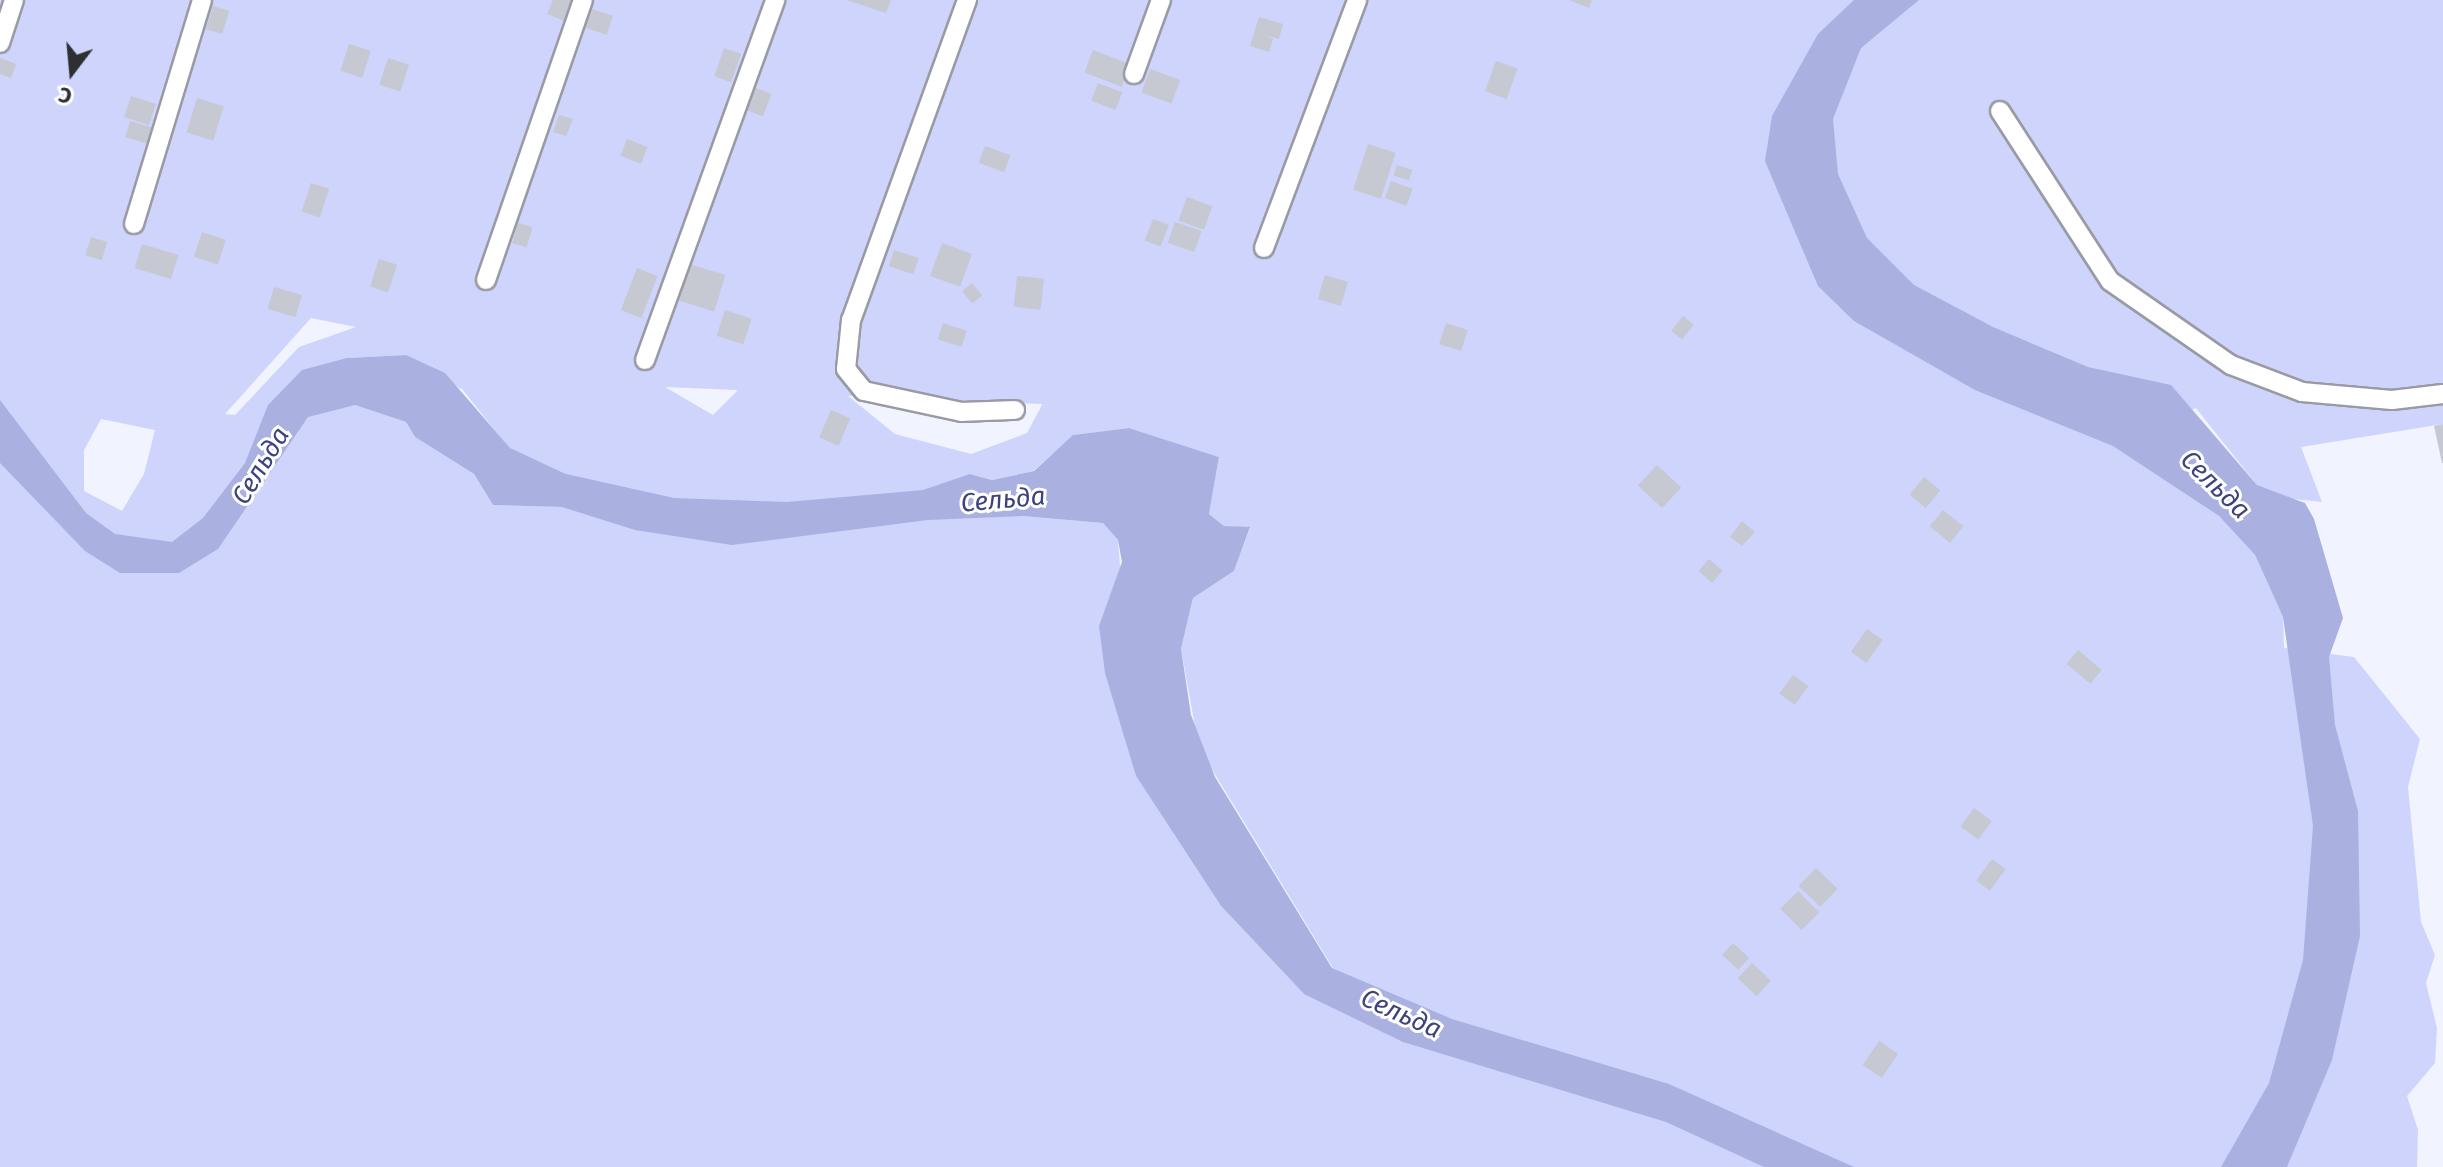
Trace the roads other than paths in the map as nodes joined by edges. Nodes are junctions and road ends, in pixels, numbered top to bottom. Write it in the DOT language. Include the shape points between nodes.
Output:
graph roads {
  1 [pos="14,0"];
  2 [pos="202,0"];
  3 [pos="583,0"];
  4 [pos="775,0"];
  5 [pos="967,0"];
  6 [pos="1161,0"];
  7 [pos="1357,0"];
  8 [pos="0,43"];
  9 [pos="1134,74"];
  10 [pos="2000,111"];
  11 [pos="134,224"];
  12 [pos="1264,248"];
  13 [pos="486,280"];
  14 [pos="645,360"];
  15 [pos="2443,394"];
  16 [pos="1015,410"];
  1 -- 8 [label="lane"];
  2 -- 11 [label="lane"];
  3 -- 13 [label="lane"];
  4 -- 14 [label="lane"];
  5 -- 16 [label="lane" via="851,320 846,369 864,391 962,412"];
  6 -- 9 [label="lane"];
  7 -- 12 [label="lane"];
  10 -- 15 [label="lane" via="2110,281 2231,365 2302,392 2392,400"];
}
